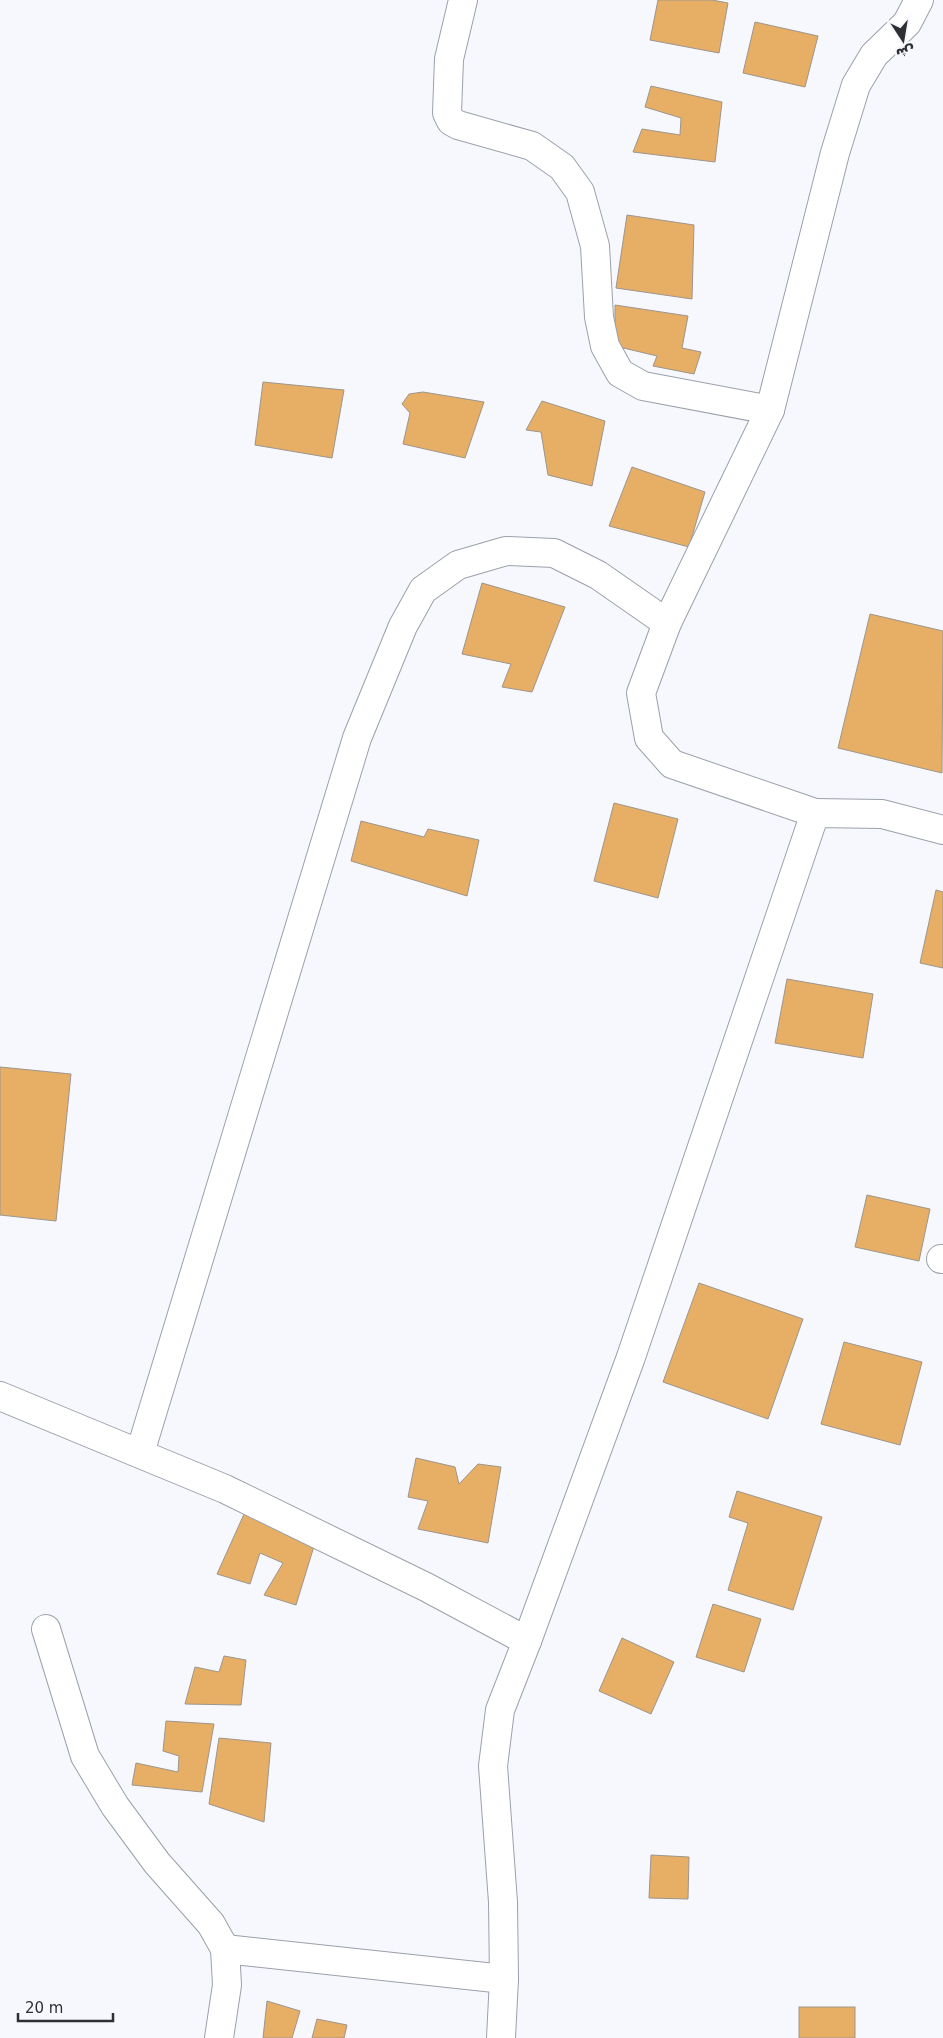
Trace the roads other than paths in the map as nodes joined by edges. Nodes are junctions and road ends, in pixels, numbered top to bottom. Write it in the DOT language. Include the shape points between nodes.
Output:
graph roads {
  1 [pos="463,0"];
  2 [pos="919,0"];
  3 [pos="770,410"];
  4 [pos="667,623"];
  5 [pos="815,813"];
  6 [pos="943,830"];
  7 [pos="0,1396"];
  8 [pos="140,1453"];
  9 [pos="46,1629"];
  10 [pos="527,1641"];
  11 [pos="225,1949"];
  12 [pos="504,1979"];
  13 [pos="219,2038"];
  14 [pos="501,2038"];
  1 -- 3 [label="street" via="450,58 447,113 458,125 532,146 562,167 580,192 595,246 599,317 605,346 620,373 643,386"];
  2 -- 3 [label="street" via="907,23 874,55 856,85 835,153"];
  3 -- 4 [label="street"];
  4 -- 5 [label="street" via="641,693 649,738 672,764"];
  4 -- 8 [label="street" via="598,576 554,554 506,551 458,565 423,590 403,626 358,738"];
  5 -- 6 [label="street" via="882,814"];
  5 -- 10 [label="street" via="630,1357"];
  7 -- 8 [label="street"];
  8 -- 10 [label="street" via="234,1493 426,1587"];
  9 -- 11 [label="street" via="85,1756 115,1806 157,1863 211,1924"];
  10 -- 12 [label="street" via="500,1710 493,1766 503,1902"];
  11 -- 12 [label="street"];
  11 -- 13 [label="street" via="227,1985"];
  12 -- 14 [label="street"];
}
